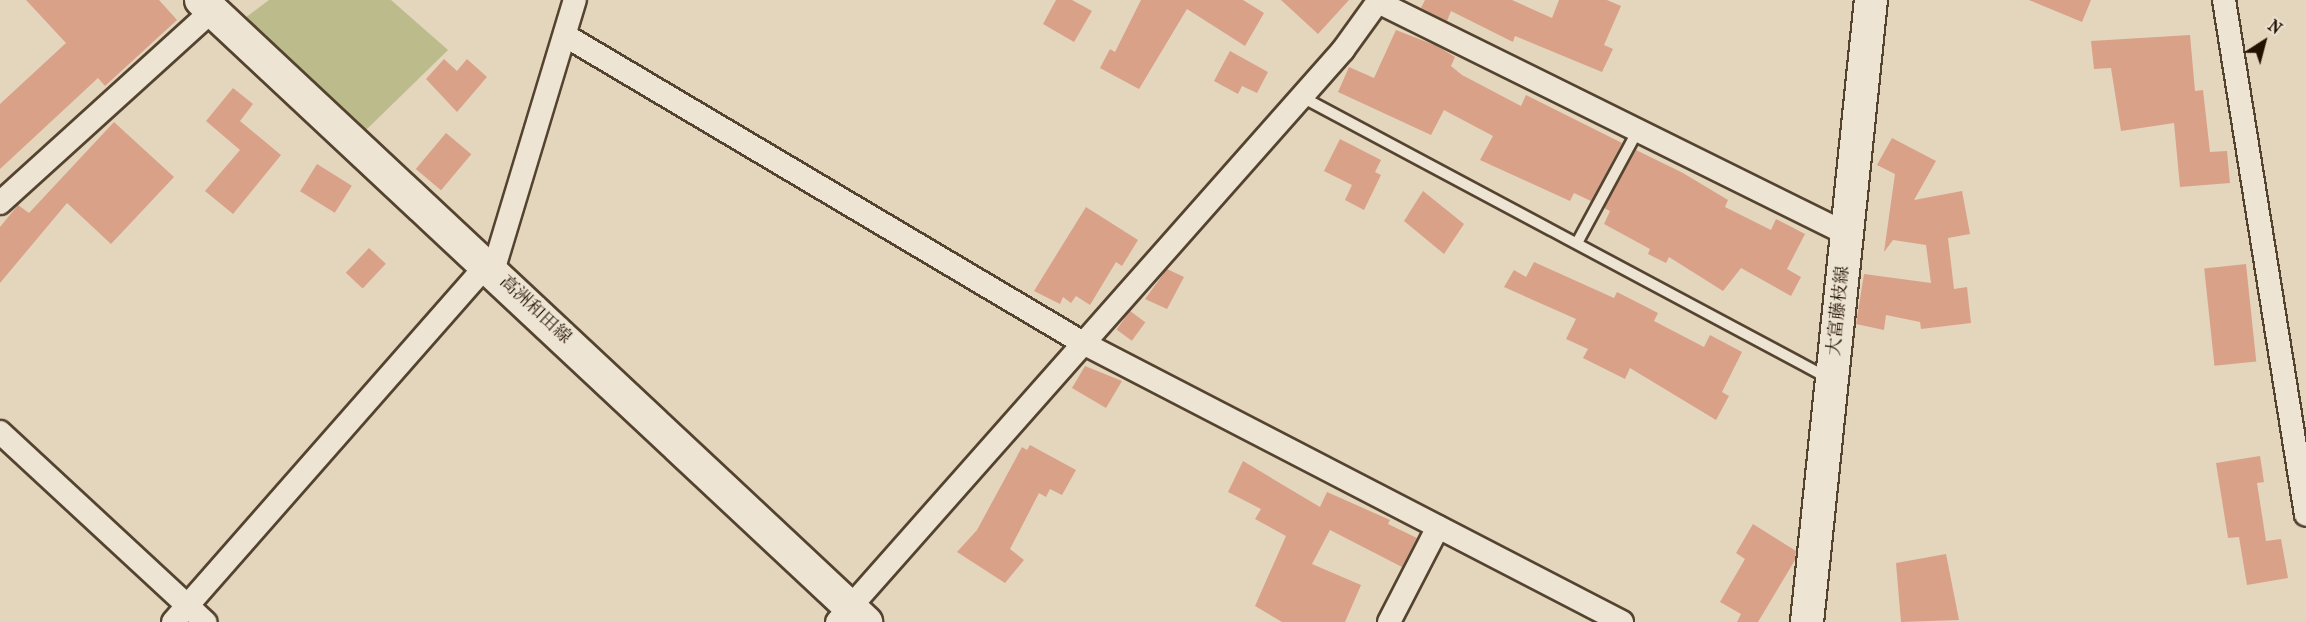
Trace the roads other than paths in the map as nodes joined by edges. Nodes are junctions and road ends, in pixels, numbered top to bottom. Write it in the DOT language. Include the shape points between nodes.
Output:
graph roads {
  1 [pos="575,0"];
  2 [pos="1871,0"];
  3 [pos="2224,0"];
  4 [pos="1377,1"];
  5 [pos="207,5"];
  6 [pos="566,36"];
  7 [pos="1302,97"];
  8 [pos="1637,132"];
  9 [pos="0,203"];
  10 [pos="1847,234"];
  11 [pos="1577,243"];
  12 [pos="490,268"];
  13 [pos="1083,343"];
  14 [pos="1832,380"];
  15 [pos="0,432"];
  16 [pos="2303,474"];
  17 [pos="2306,515"];
  18 [pos="1438,527"];
  19 [pos="180,614"];
  20 [pos="851,617"];
  21 [pos="205,622"];
  22 [pos="1389,622"];
  23 [pos="1622,622"];
  24 [pos="1807,622"];
  1 -- 6 [label="street"];
  2 -- 10 [label="main road, 大富藤枝線"];
  3 -- 16 [label="street"];
  4 -- 7 [label="street"];
  4 -- 8 [label="street"];
  5 -- 9 [label="street"];
  5 -- 12 [label="main road, 高洲和田線"];
  6 -- 12 [label="street"];
  6 -- 13 [label="street"];
  7 -- 11 [label="lane"];
  7 -- 13 [label="street"];
  8 -- 10 [label="street"];
  8 -- 11 [label="lane"];
  10 -- 14 [label="main road, 大富藤枝線"];
  11 -- 14 [label="lane"];
  12 -- 19 [label="street"];
  12 -- 20 [label="main road, 高洲和田線"];
  13 -- 18 [label="street"];
  13 -- 20 [label="street"];
  14 -- 24 [label="main road, 大富藤枝線"];
  15 -- 19 [label="street"];
  16 -- 17 [label="street"];
  18 -- 22 [label="street"];
  18 -- 23 [label="street"];
  19 -- 21 [label="street"];
}
